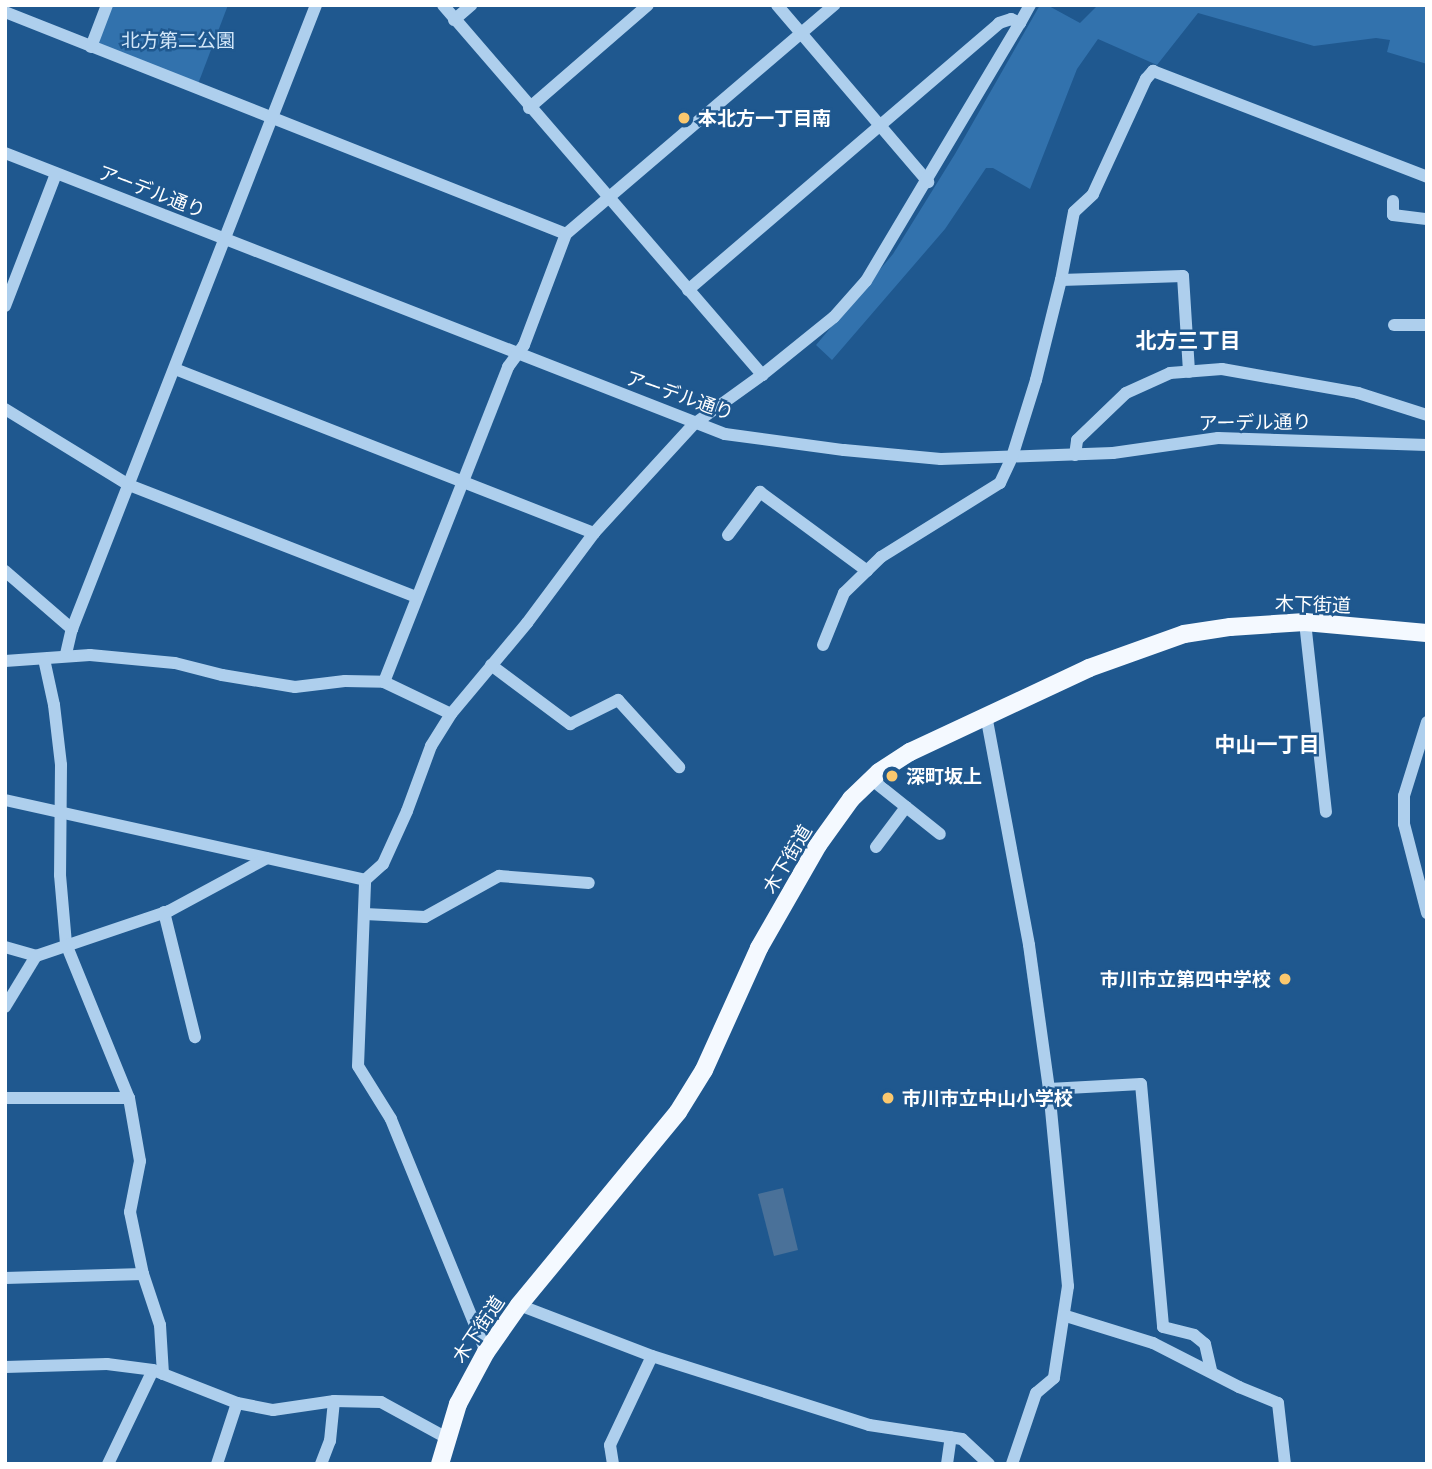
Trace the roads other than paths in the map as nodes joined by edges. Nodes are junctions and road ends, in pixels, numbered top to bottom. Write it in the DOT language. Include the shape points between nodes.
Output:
graph roads {
  1 [pos="107,5"];
  2 [pos="316,5"];
  3 [pos="443,5"];
  4 [pos="471,5"];
  5 [pos="648,5"];
  6 [pos="777,5"];
  7 [pos="834,5"];
  8 [pos="1030,5"];
  9 [pos="5,12"];
  10 [pos="454,20"];
  11 [pos="1020,23"];
  12 [pos="800,34"];
  13 [pos="91,47"];
  14 [pos="528,108"];
  15 [pos="272,118"];
  16 [pos="878,124"];
  17 [pos="5,153"];
  18 [pos="56,174"];
  19 [pos="1427,177"];
  20 [pos="928,182"];
  21 [pos="609,197"];
  22 [pos="1394,201"];
  23 [pos="1427,219"];
  24 [pos="566,234"];
  25 [pos="225,239"];
  26 [pos="1061,280"];
  27 [pos="688,290"];
  28 [pos="5,306"];
  29 [pos="1394,326"];
  30 [pos="1427,326"];
  31 [pos="517,355"];
  32 [pos="175,369"];
  33 [pos="1189,372"];
  34 [pos="762,375"];
  35 [pos="5,410"];
  36 [pos="1427,415"];
  37 [pos="694,424"];
  38 [pos="1427,445"];
  39 [pos="1075,455"];
  40 [pos="1012,457"];
  41 [pos="463,481"];
  42 [pos="129,485"];
  43 [pos="594,533"];
  44 [pos="728,535"];
  45 [pos="5,571"];
  46 [pos="867,571"];
  47 [pos="417,597"];
  48 [pos="1305,622"];
  49 [pos="72,629"];
  50 [pos="1427,633"];
  51 [pos="822,645"];
  52 [pos="66,654"];
  53 [pos="44,659"];
  54 [pos="5,661"];
  55 [pos="491,666"];
  56 [pos="384,682"];
  57 [pos="451,714"];
  58 [pos="986,715"];
  59 [pos="1427,722"];
  60 [pos="678,767"];
  61 [pos="871,779"];
  62 [pos="5,800"];
  63 [pos="906,807"];
  64 [pos="62,813"];
  65 [pos="1326,813"];
  66 [pos="940,834"];
  67 [pos="876,847"];
  68 [pos="267,858"];
  69 [pos="365,880"];
  70 [pos="589,883"];
  71 [pos="164,912"];
  72 [pos="1427,913"];
  73 [pos="365,914"];
  74 [pos="66,944"];
  75 [pos="5,947"];
  76 [pos="36,956"];
  77 [pos="5,1007"];
  78 [pos="195,1037"];
  79 [pos="1049,1089"];
  80 [pos="5,1098"];
  81 [pos="129,1098"];
  82 [pos="143,1274"];
  83 [pos="5,1278"];
  84 [pos="519,1305"];
  85 [pos="1066,1316"];
  86 [pos="486,1352"];
  87 [pos="652,1356"];
  88 [pos="5,1367"];
  89 [pos="1211,1371"];
  90 [pos="158,1372"];
  91 [pos="334,1401"];
  92 [pos="237,1403"];
  93 [pos="951,1437"];
  94 [pos="447,1438"];
  95 [pos="107,1464"];
  96 [pos="217,1464"];
  97 [pos="321,1464"];
  98 [pos="440,1464"];
  99 [pos="613,1464"];
  100 [pos="947,1464"];
  101 [pos="989,1464"];
  102 [pos="1012,1464"];
  103 [pos="1285,1464"];
  1 -- 13 [label="street"];
  2 -- 15 [label="street"];
  3 -- 10 [label="street"];
  4 -- 10 [label="street"];
  5 -- 14 [label="street"];
  6 -- 12 [label="street"];
  7 -- 12 [label="street"];
  8 -- 11 [label="street"];
  9 -- 13 [label="street"];
  10 -- 14 [label="street"];
  11 -- 16 [label="street" via="1011,19 999,23"];
  11 -- 20 [label="street"];
  12 -- 16 [label="street"];
  12 -- 21 [label="street"];
  13 -- 15 [label="street"];
  14 -- 21 [label="street"];
  15 -- 24 [label="street"];
  15 -- 25 [label="street"];
  16 -- 20 [label="street"];
  16 -- 27 [label="street"];
  17 -- 18 [label="street, アーデル通り"];
  18 -- 25 [label="street, アーデル通り"];
  18 -- 28 [label="street"];
  19 -- 26 [label="street" via="1153,71 1093,194 1074,212"];
  20 -- 34 [label="street" via="866,281 834,317"];
  21 -- 24 [label="street"];
  21 -- 27 [label="street"];
  22 -- 23 [label="street" via="1393,215"];
  24 -- 31 [label="street"];
  25 -- 31 [label="street, アーデル通り"];
  25 -- 32 [label="street"];
  26 -- 33 [label="street" via="1183,276"];
  26 -- 40 [label="street"];
  27 -- 34 [label="street"];
  29 -- 30 [label="street"];
  31 -- 37 [label="street, アーデル通り"];
  31 -- 41 [label="street" via="508,367"];
  32 -- 41 [label="street"];
  32 -- 42 [label="street"];
  33 -- 36 [label="street" via="1222,369 1266,376 1358,393"];
  33 -- 39 [label="street" via="1170,373 1126,393 1077,440"];
  34 -- 37 [label="street"];
  35 -- 42 [label="street"];
  37 -- 40 [label="street, アーデル通り" via="726,434 844,450 941,459"];
  37 -- 43 [label="street"];
  38 -- 39 [label="street, アーデル通り" via="1218,438"];
  39 -- 40 [label="street, アーデル通り"];
  40 -- 46 [label="street" via="1000,484 881,557"];
  41 -- 43 [label="street"];
  41 -- 47 [label="street"];
  42 -- 47 [label="street"];
  42 -- 49 [label="street"];
  43 -- 55 [label="street"];
  44 -- 46 [label="street" via="760,492"];
  45 -- 49 [label="street"];
  46 -- 51 [label="street" via="844,593"];
  47 -- 56 [label="street"];
  48 -- 50 [label="main road, 木下街道"];
  48 -- 58 [label="main road, 木下街道" via="1184,634 1121,654"];
  48 -- 65 [label="street"];
  49 -- 52 [label="street"];
  52 -- 53 [label="street"];
  52 -- 56 [label="street" via="175,663 295,687"];
  53 -- 54 [label="street"];
  53 -- 64 [label="street" via="58,737"];
  55 -- 57 [label="street"];
  55 -- 60 [label="street" via="570,724 618,700"];
  56 -- 57 [label="street"];
  57 -- 69 [label="street" via="430,746 383,864"];
  58 -- 61 [label="main road, 木下街道" via="910,752"];
  58 -- 79 [label="street" via="1030,945"];
  59 -- 72 [label="street" via="1404,796 1405,824"];
  61 -- 63 [label="street"];
  61 -- 84 [label="main road, 木下街道" via="832,824 778,915 686,1101"];
  62 -- 64 [label="street"];
  63 -- 66 [label="street"];
  63 -- 67 [label="street"];
  64 -- 68 [label="street"];
  64 -- 74 [label="street" via="60,875"];
  68 -- 69 [label="street"];
  68 -- 71 [label="street"];
  69 -- 73 [label="street"];
  70 -- 73 [label="street" via="499,876 425,917"];
  71 -- 74 [label="street"];
  71 -- 78 [label="street"];
  73 -- 86 [label="street" via="358,1066 391,1119"];
  74 -- 76 [label="street"];
  74 -- 81 [label="street"];
  75 -- 76 [label="street"];
  76 -- 77 [label="street"];
  79 -- 85 [label="street" via="1068,1286"];
  79 -- 89 [label="street" via="1142,1084 1163,1327 1194,1335 1205,1344"];
  80 -- 81 [label="street"];
  81 -- 82 [label="street" via="140,1161 130,1212"];
  82 -- 83 [label="street"];
  82 -- 90 [label="street" via="160,1325"];
  84 -- 86 [label="main road, 木下街道"];
  84 -- 87 [label="street"];
  85 -- 89 [label="street" via="1153,1343"];
  85 -- 102 [label="street" via="1054,1378 1036,1393"];
  86 -- 94 [label="main road, 木下街道" via="458,1404"];
  87 -- 93 [label="street" via="869,1425"];
  87 -- 99 [label="street" via="610,1445"];
  88 -- 90 [label="street" via="107,1364"];
  89 -- 103 [label="street" via="1278,1403"];
  90 -- 92 [label="street"];
  90 -- 95 [label="street"];
  91 -- 92 [label="street" via="273,1409"];
  91 -- 94 [label="street" via="381,1402"];
  91 -- 97 [label="street" via="330,1441"];
  92 -- 96 [label="street"];
  93 -- 100 [label="street"];
  93 -- 101 [label="street" via="962,1439"];
  94 -- 98 [label="main road, 木下街道"];
}
